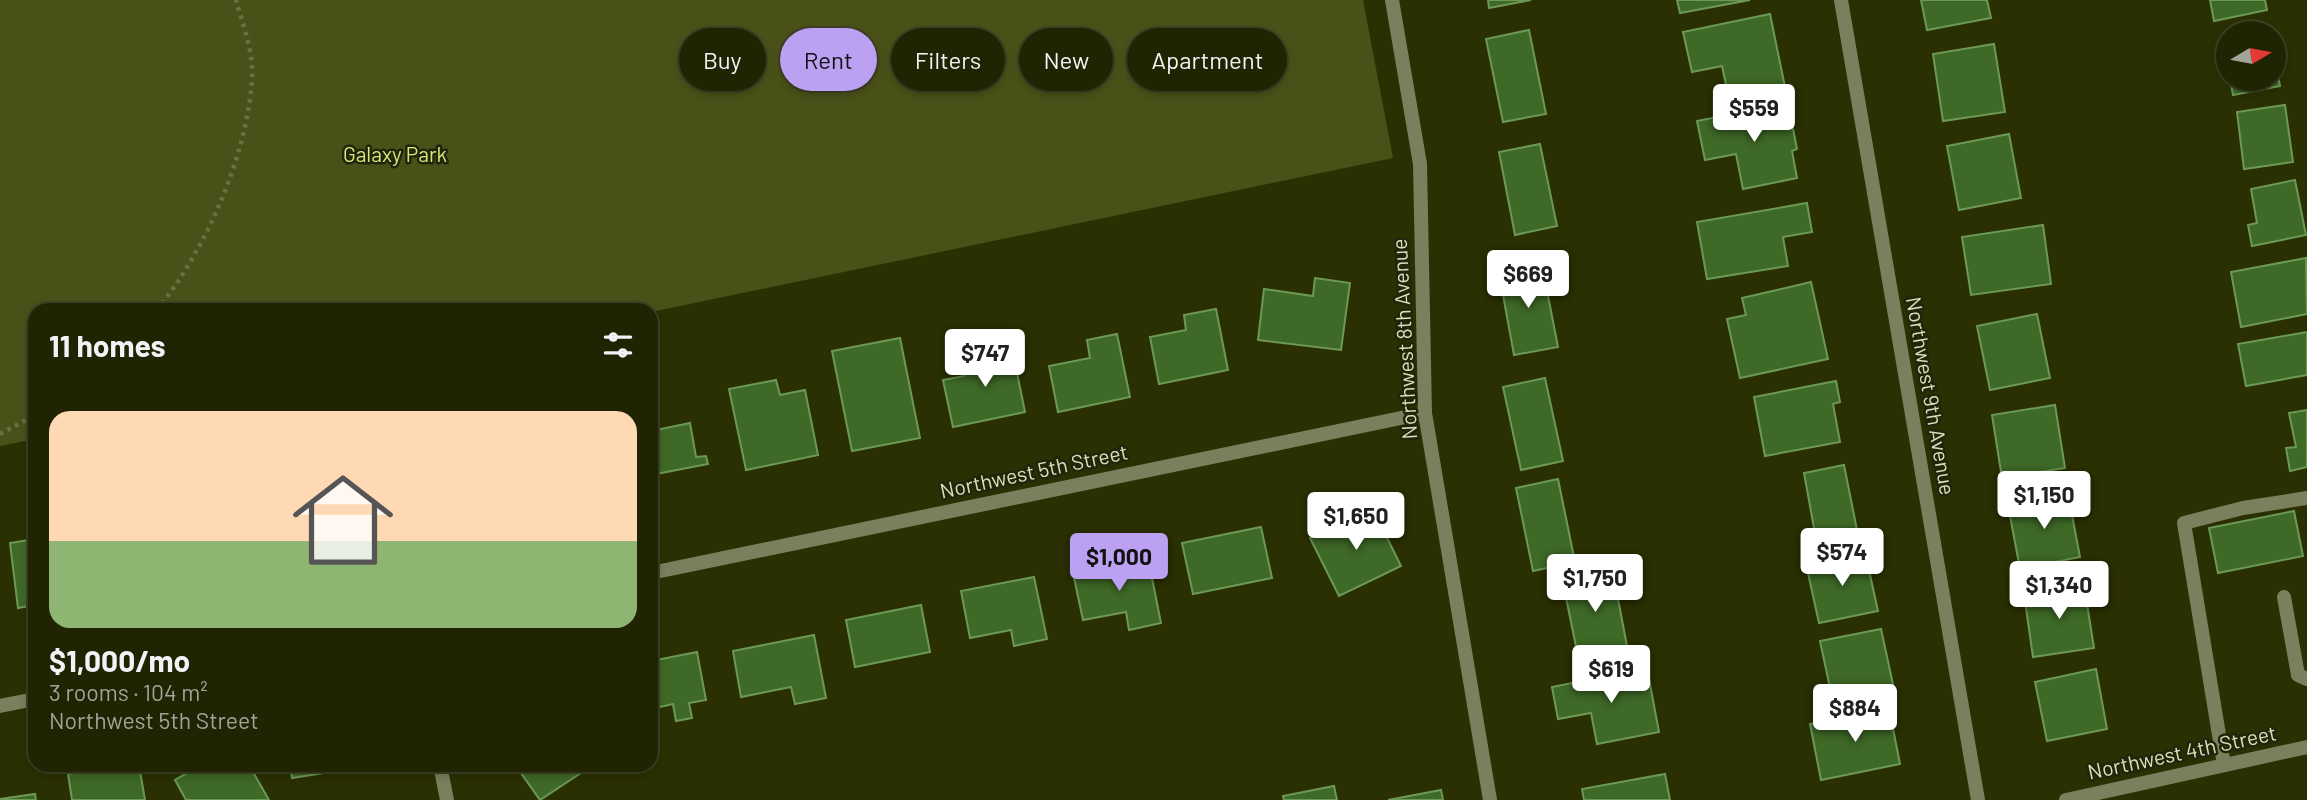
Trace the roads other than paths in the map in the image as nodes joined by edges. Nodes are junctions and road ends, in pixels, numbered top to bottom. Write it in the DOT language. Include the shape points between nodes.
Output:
graph roads {
  1 [pos="1392,0"];
  2 [pos="1841,0"];
  3 [pos="1425,413"];
  4 [pos="2307,498"];
  5 [pos="658,572"];
  6 [pos="2284,597"];
  7 [pos="2307,679"];
  8 [pos="28,700"];
  9 [pos="0,706"];
  10 [pos="2307,747"];
  11 [pos="2224,765"];
  12 [pos="441,772"];
  13 [pos="447,800"];
  14 [pos="1490,800"];
  15 [pos="1979,800"];
  16 [pos="2066,800"];
  1 -- 3 [label="street, Northwest 8th Avenue" via="1420,164"];
  2 -- 15 [label="street, Northwest 9th Avenue"];
  3 -- 5 [label="street, Northwest 5th Street"];
  3 -- 14 [label="street, Northwest 8th Avenue"];
  4 -- 11 [label="street" via="2184,523"];
  6 -- 7 [label="street" via="2298,674"];
  8 -- 9 [label="street"];
  10 -- 11 [label="street, Northwest 4th Street"];
  11 -- 16 [label="street, Northwest 4th Street"];
  12 -- 13 [label="street"];
}
